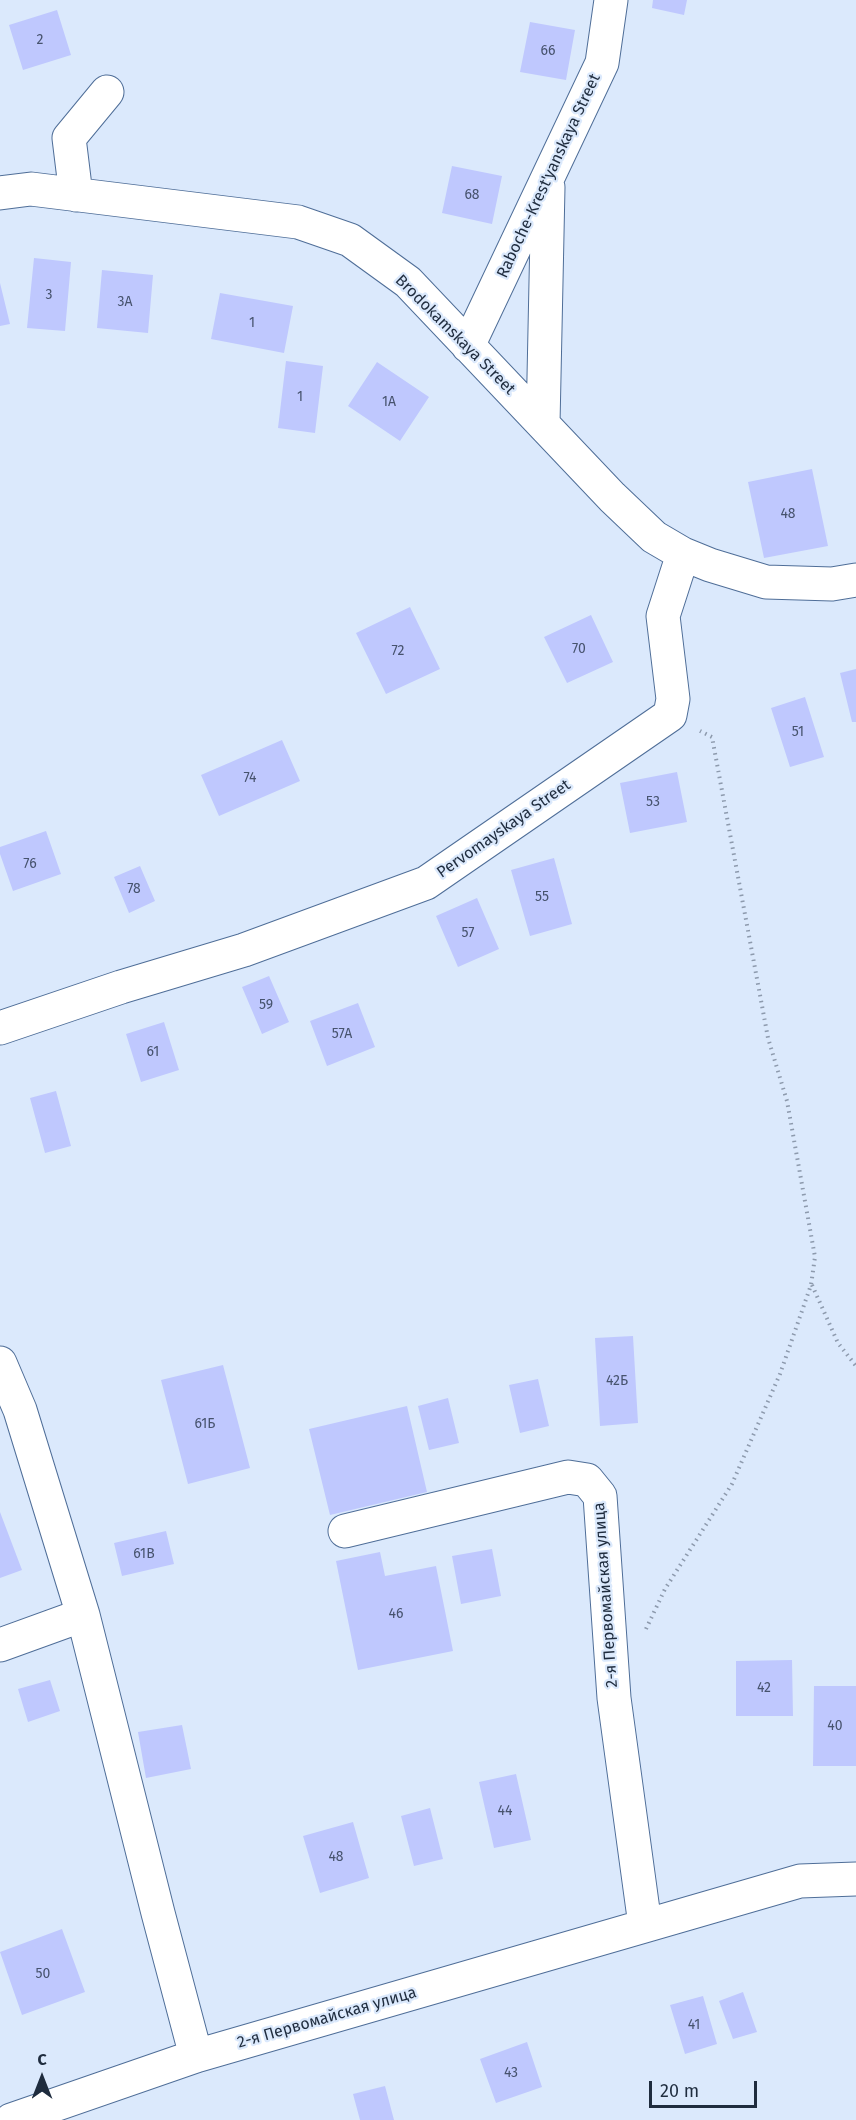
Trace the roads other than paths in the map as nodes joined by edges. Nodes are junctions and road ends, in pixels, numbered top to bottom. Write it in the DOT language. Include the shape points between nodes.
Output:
graph roads {
  1 [pos="611,0"];
  2 [pos="107,92"];
  3 [pos="548,176"];
  4 [pos="0,193"];
  5 [pos="76,195"];
  6 [pos="468,346"];
  7 [pos="543,424"];
  8 [pos="683,554"];
  9 [pos="856,580"];
  10 [pos="0,1028"];
  11 [pos="0,1363"];
  12 [pos="345,1531"];
  13 [pos="83,1615"];
  14 [pos="0,1645"];
  15 [pos="856,1879"];
  16 [pos="645,1925"];
  17 [pos="196,2056"];
  18 [pos="11,2120"];
  1 -- 3 [label="street, Raboche-Krest'yanskaya Street" via="603,63"];
  2 -- 5 [label="street" via="69,138"];
  3 -- 6 [label="street, Raboche-Krest'yanskaya Street"];
  3 -- 7 [label="street"];
  4 -- 5 [label="street, Brodokamskaya Street" via="32,189"];
  5 -- 6 [label="street, Brodokamskaya Street" via="298,222 350,240 408,282"];
  6 -- 7 [label="street, Brodokamskaya Street"];
  7 -- 8 [label="street, Brodokamskaya Street" via="654,537"];
  8 -- 9 [label="street" via="766,582 832,584"];
  8 -- 10 [label="street, Pervomayskaya Street" via="663,616 673,699 670,715 426,883 244,951"];
  11 -- 13 [label="street" via="20,1410"];
  12 -- 16 [label="street, 2-я Первомайская улица" via="568,1477 587,1480 600,1496 614,1698"];
  13 -- 14 [label="street"];
  13 -- 17 [label="street"];
  15 -- 16 [label="street, 2-я Первомайская улица" via="800,1881"];
  16 -- 17 [label="street, 2-я Первомайская улица"];
  17 -- 18 [label="street, 2-я Первомайская улица"];
}
